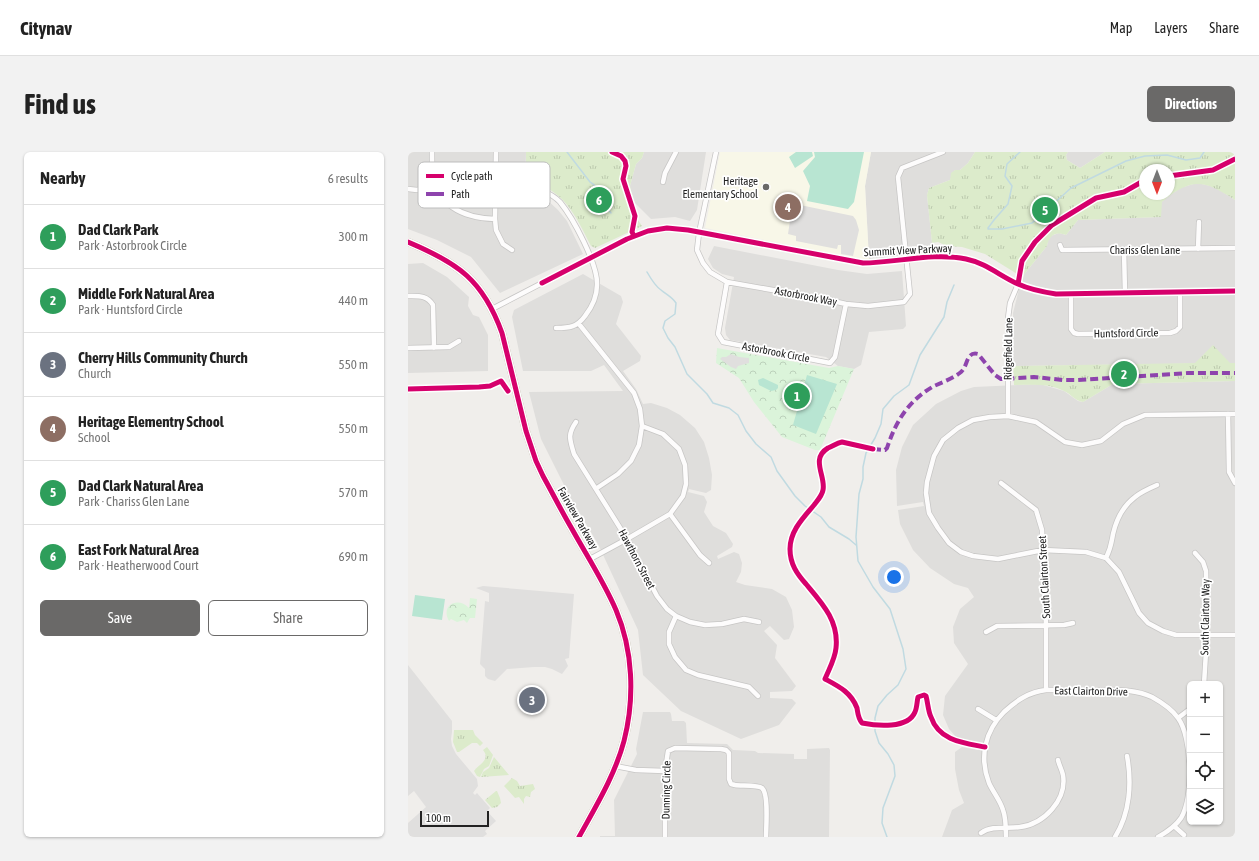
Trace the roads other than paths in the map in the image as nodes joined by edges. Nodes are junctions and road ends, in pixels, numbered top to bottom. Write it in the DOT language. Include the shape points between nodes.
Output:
graph roads {
  1 [pos="432,152"];
  2 [pos="676,152"];
  3 [pos="716,152"];
  4 [pos="943,152"];
  5 [pos="432,162"];
  6 [pos="663,182"];
  7 [pos="408,189"];
  8 [pos="418,190"];
  9 [pos="550,195"];
  10 [pos="454,208"];
  11 [pos="495,208"];
  12 [pos="495,219"];
  13 [pos="1199,222"];
  14 [pos="700,232"];
  15 [pos="408,242"];
  16 [pos="1060,245"];
  17 [pos="1235,248"];
  18 [pos="1198,249"];
  19 [pos="512,250"];
  20 [pos="1124,250"];
  21 [pos="590,258"];
  22 [pos="906,260"];
  23 [pos="727,282"];
  24 [pos="1018,284"];
  25 [pos="1235,291"];
  26 [pos="1180,292"];
  27 [pos="1125,293"];
  28 [pos="1070,294"];
  29 [pos="408,296"];
  30 [pos="846,304"];
  31 [pos="492,309"];
  32 [pos="579,324"];
  33 [pos="556,328"];
  34 [pos="459,341"];
  35 [pos="408,348"];
  36 [pos="434,348"];
  37 [pos="1228,414"];
  38 [pos="1235,414"];
  39 [pos="1008,416"];
  40 [pos="576,422"];
  41 [pos="642,426"];
  42 [pos="1001,483"];
  43 [pos="1235,483"];
  44 [pos="1157,485"];
  45 [pos="597,488"];
  46 [pos="670,514"];
  47 [pos="628,539"];
  48 [pos="1043,550"];
  49 [pos="1195,553"];
  50 [pos="1106,558"];
  51 [pos="590,559"];
  52 [pos="709,563"];
  53 [pos="676,616"];
  54 [pos="759,622"];
  55 [pos="1073,623"];
  56 [pos="1046,625"];
  57 [pos="986,632"];
  58 [pos="1235,635"];
  59 [pos="1206,636"];
  60 [pos="1204,681"];
  61 [pos="1046,690"];
  62 [pos="758,696"];
  63 [pos="978,709"];
  64 [pos="1187,711"];
  65 [pos="1178,718"];
  66 [pos="996,720"];
  67 [pos="1127,756"];
  68 [pos="1058,760"];
  69 [pos="615,766"];
  70 [pos="665,771"];
  71 [pos="1174,826"];
  72 [pos="1006,828"];
  73 [pos="981,833"];
  74 [pos="1184,835"];
  75 [pos="579,837"];
  76 [pos="665,837"];
  77 [pos="766,837"];
  78 [pos="1006,837"];
  79 [pos="1118,837"];
  80 [pos="1158,837"];
  1 -- 5 [label="street"];
  2 -- 6 [label="street"];
  3 -- 14 [label="street, Astorbrook Way"];
  4 -- 22 [label="street" via="902,168 898,177"];
  7 -- 8 [label="street"];
  9 -- 21 [label="street" via="571,216"];
  10 -- 12 [label="street" via="462,214"];
  11 -- 12 [label="street"];
  12 -- 19 [label="street" via="496,230 503,244"];
  13 -- 18 [label="street"];
  14 -- 21 [label="street, Summit View Parkway" via="672,228 648,231"];
  14 -- 22 [label="street, Summit View Parkway" via="851,262"];
  14 -- 23 [label="street, Astorbrook Way" via="697,250 703,263 710,272"];
  15 -- 31 [label="main road, Fairview Parkway" via="443,257 456,266 478,287"];
  16 -- 20 [label="street, Chariss Glen Lane" via="1062,250"];
  17 -- 18 [label="street, Chariss Glen Lane"];
  18 -- 20 [label="street, Chariss Glen Lane"];
  20 -- 27 [label="street"];
  21 -- 31 [label="street, Summit View Parkway"];
  21 -- 32 [label="street" via="596,272 595,299"];
  22 -- 24 [label="street, Summit View Parkway" via="941,257 964,259 985,265"];
  22 -- 30 [label="street, Astorbrook Way" via="910,294 904,302 868,306"];
  23 -- 30 [label="street, Astorbrook Way"];
  23 -- 30 [label="street, Astorbrook Circle" via="718,334 723,342 830,363 836,357"];
  24 -- 28 [label="street, Summit View Parkway" via="1040,292"];
  24 -- 39 [label="street, Ridgefield Lane" via="1010,304 1008,318"];
  25 -- 26 [label="street, Summit View Parkway"];
  26 -- 27 [label="street, Summit View Parkway"];
  26 -- 28 [label="street, Huntsford Circle" via="1180,327 1176,331 1078,334 1071,329"];
  27 -- 28 [label="street, Summit View Parkway"];
  29 -- 36 [label="street" via="423,296 430,299 434,305"];
  31 -- 51 [label="main road, Fairview Parkway" via="502,333 536,461"];
  32 -- 33 [label="street"];
  32 -- 41 [label="street" via="634,393 640,409"];
  34 -- 36 [label="street" via="449,347"];
  35 -- 36 [label="street"];
  37 -- 38 [label="street"];
  37 -- 39 [label="street" via="1145,416 1123,424 1101,441 1082,445 1065,442 1036,422"];
  37 -- 43 [label="street" via="1229,472"];
  39 -- 48 [label="street" via="973,420 943,440 934,456 927,482 929,513 949,543 972,556 998,559"];
  40 -- 45 [label="street, Hawthorn Street" via="571,430 570,439 574,454"];
  41 -- 45 [label="street" via="639,445 631,461 618,474"];
  41 -- 46 [label="street" via="663,434 679,449 685,465 686,484 683,496"];
  42 -- 48 [label="street, South Clairton Street" via="1036,510 1042,530"];
  44 -- 50 [label="street" via="1134,497 1125,508 1117,520 1111,548"];
  45 -- 47 [label="street, Hawthorn Street"];
  46 -- 47 [label="street"];
  46 -- 52 [label="street" via="700,556"];
  47 -- 51 [label="street"];
  47 -- 53 [label="street, Hawthorn Street" via="657,596"];
  48 -- 50 [label="street" via="1086,552"];
  48 -- 56 [label="street, South Clairton Street"];
  49 -- 59 [label="street, South Clairton Way" via="1203,562 1206,571"];
  50 -- 59 [label="street" via="1119,572 1139,613 1148,623 1176,635"];
  51 -- 69 [label="main road, Fairview Parkway" via="616,611 623,632 631,679 630,711 624,742"];
  53 -- 54 [label="street, Hawthorn Street" via="705,625 744,619"];
  53 -- 62 [label="street" via="669,632 669,644 675,657 686,670 749,686"];
  55 -- 56 [label="street"];
  56 -- 57 [label="street" via="997,626"];
  56 -- 61 [label="street, South Clairton Street"];
  58 -- 59 [label="street"];
  59 -- 60 [label="street, South Clairton Way"];
  61 -- 65 [label="street, East Clairton Drive" via="1141,692 1168,707"];
  61 -- 66 [label="street, East Clairton Drive" via="1023,697"];
  63 -- 66 [label="street"];
  64 -- 65 [label="street"];
  65 -- 71 [label="street, East Clairton Drive" via="1187,739 1188,792 1186,808"];
  66 -- 72 [label="street, East Clairton Drive" via="986,741 985,762 988,781 1003,810"];
  67 -- 79 [label="street" via="1129,804"];
  68 -- 72 [label="street" via="1063,775 1062,788 1051,810 1033,824"];
  69 -- 70 [label="street"];
  69 -- 75 [label="main road, Fairview Parkway" via="606,789"];
  70 -- 76 [label="street, Dunning Circle"];
  70 -- 77 [label="street, Dunning Circle" via="667,755 671,749 726,750 730,756 731,784 762,788 766,794"];
  71 -- 74 [label="street"];
  71 -- 80 [label="street, East Clairton Drive"];
  72 -- 73 [label="street" via="991,828"];
  72 -- 78 [label="street, East Clairton Drive"];
}
